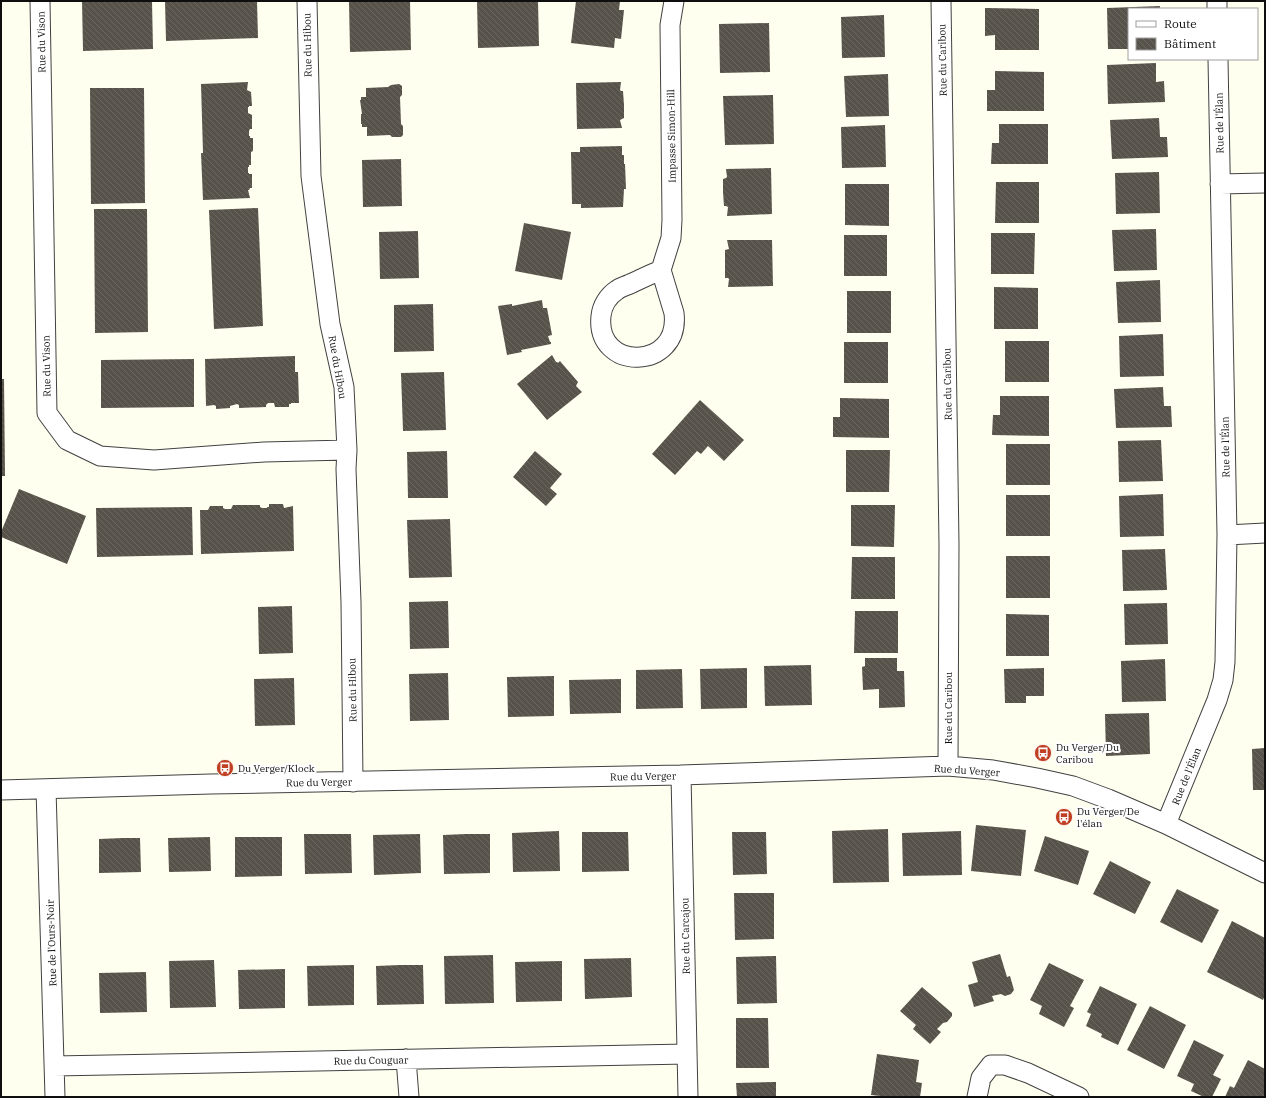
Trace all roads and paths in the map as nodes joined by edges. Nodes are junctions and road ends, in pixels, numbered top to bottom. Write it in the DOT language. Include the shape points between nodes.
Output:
graph roads {
  1 [pos="40,1"];
  2 [pos="306,1"];
  3 [pos="674,1"];
  4 [pos="941,1"];
  5 [pos="1218,60"];
  6 [pos="1265,183"];
  7 [pos="1220,184"];
  8 [pos="661,270"];
  9 [pos="347,450"];
  10 [pos="1265,533"];
  11 [pos="1227,535"];
  12 [pos="948,766"];
  13 [pos="681,775"];
  14 [pos="353,782"];
  15 [pos="46,789"];
  16 [pos="1,790"];
  17 [pos="1166,824"];
  18 [pos="1265,873"];
  19 [pos="687,1054"];
  20 [pos="406,1059"];
  21 [pos="54,1066"];
  22 [pos="55,1097"];
  23 [pos="409,1097"];
  24 [pos="688,1097"];
  25 [pos="977,1097"];
  26 [pos="1079,1097"];
  1 -- 9 [label="street, Rue du Vison" via="47,413 67,440 100,456 154,460 264,452"];
  2 -- 9 [label="street, Rue du Hibou" via="311,176 330,324 344,387"];
  3 -- 8 [label="street, Impasse Simon-Hill" via="670,25 672,220 671,238"];
  4 -- 12 [label="street, Rue du Caribou" via="949,544"];
  5 -- 7 [label="street, Rue de l'Élan"];
  6 -- 7 [label="street"];
  7 -- 11 [label="street, Rue de l'Élan"];
  8 -- 8 [label="street" via="674,313 672,335 658,352 647,357 635,358 621,354 604,338 600,325 602,309 617,290"];
  9 -- 14 [label="street, Rue du Hibou"];
  10 -- 11 [label="street"];
  11 -- 17 [label="street, Rue de l'Élan" via="1223,680 1218,700"];
  12 -- 13 [label="street, Rue du Verger"];
  12 -- 17 [label="street, Rue du Verger" via="993,770 1073,786"];
  13 -- 14 [label="street, Rue du Verger"];
  13 -- 19 [label="street, Rue du Carcajou"];
  14 -- 15 [label="street, Rue du Verger"];
  15 -- 16 [label="street, Rue du Verger"];
  15 -- 21 [label="street, Rue de l'Ours-Noir"];
  17 -- 18 [label="street, Rue du Verger"];
  19 -- 20 [label="street, Rue du Couguar"];
  19 -- 24 [label="street, Rue du Carcajou"];
  20 -- 21 [label="street, Rue du Couguar"];
  20 -- 23 [label="street"];
  21 -- 22 [label="street, Rue de l'Ours-Noir"];
  25 -- 26 [label="street" via="981,1078 991,1065 1005,1065"];
}
